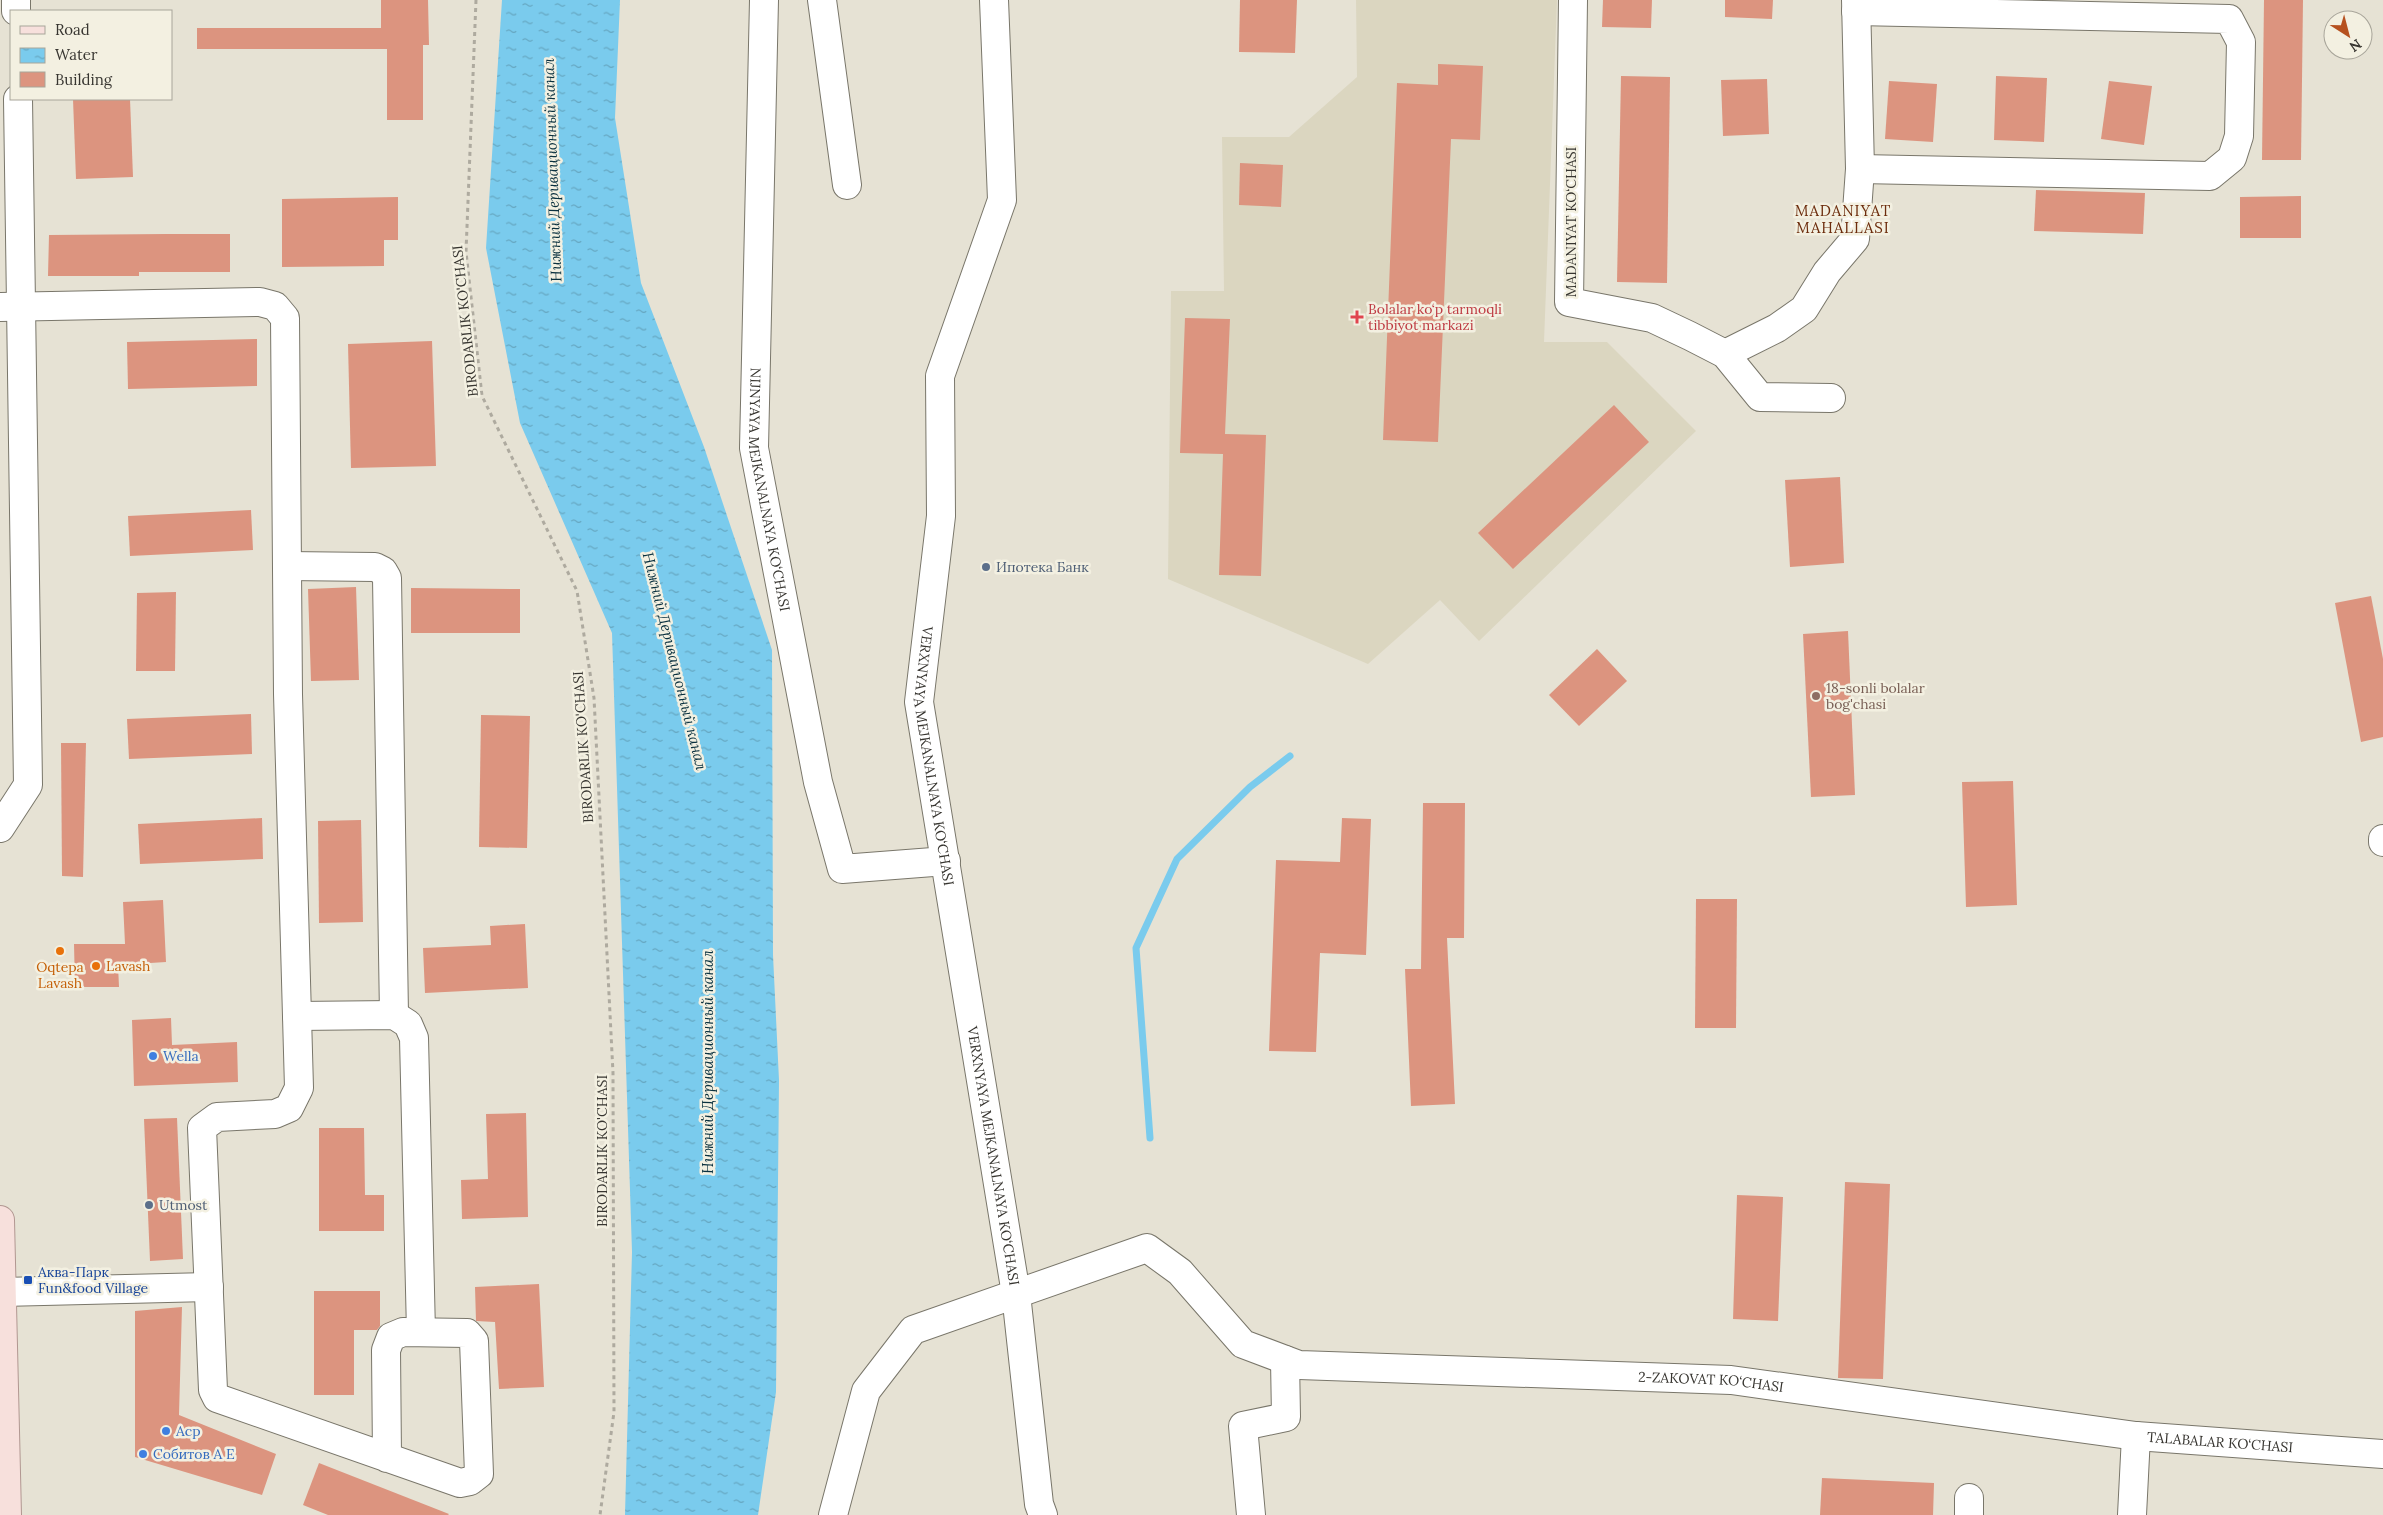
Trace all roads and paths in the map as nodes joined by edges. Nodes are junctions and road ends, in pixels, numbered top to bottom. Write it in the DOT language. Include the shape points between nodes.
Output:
graph roads {
  1 [pos="476,0"];
  2 [pos="764,0"];
  3 [pos="822,0"];
  4 [pos="994,0"];
  5 [pos="1573,0"];
  6 [pos="1856,5"];
  7 [pos="18,100"];
  8 [pos="1860,169"];
  9 [pos="847,185"];
  10 [pos="10,306"];
  11 [pos="1725,354"];
  12 [pos="1831,398"];
  13 [pos="287,566"];
  14 [pos="0,828"];
  15 [pos="946,861"];
  16 [pos="394,1015"];
  17 [pos="297,1016"];
  18 [pos="0,1220"];
  19 [pos="209,1287"];
  20 [pos="2,1292"];
  21 [pos="1016,1294"];
  22 [pos="421,1332"];
  23 [pos="1285,1360"];
  24 [pos="2136,1436"];
  25 [pos="2383,1454"];
  26 [pos="387,1458"];
  27 [pos="7,1515"];
  28 [pos="600,1515"];
  29 [pos="833,1515"];
  30 [pos="1043,1515"];
  31 [pos="1252,1515"];
  32 [pos="2132,1515"];
  1 -- 28 [label="path, BIRODARLIK KO'CHASI" via="466,252 482,396 577,590 594,698 613,1083 614,1412"];
  2 -- 15 [label="street, NIJNYAYA MEJKANALNAYA KO‘CHASI" via="754,448 818,782 842,869"];
  3 -- 9 [label="street"];
  4 -- 15 [label="street, VERXNYAYA MEJKANALNAYA KO‘CHASI" via="1002,200 940,376 942,516 919,702"];
  5 -- 11 [label="street, MADANIYAT KO‘CHASI" via="1568,302 1652,318"];
  6 -- 8 [label="street"];
  6 -- 8 [label="street" via="2229,19 2242,42 2239,136 2232,158 2210,176"];
  7 -- 10 [label="street"];
  8 -- 11 [label="street" via="1855,238 1827,272 1804,309 1777,328"];
  10 -- 13 [label="street" via="260,302 275,306 285,318 286,337"];
  10 -- 14 [label="street" via="28,785"];
  11 -- 12 [label="street, MADANIYAT KO‘CHASI" via="1760,398"];
  13 -- 16 [label="street" via="375,567 387,578"];
  13 -- 17 [label="street"];
  15 -- 21 [label="street, VERXNYAYA MEJKANALNAYA KO‘CHASI"];
  16 -- 17 [label="street"];
  16 -- 22 [label="street" via="408,1024 414,1038"];
  17 -- 19 [label="street" via="299,1088 289,1108 276,1114 217,1117 202,1128"];
  18 -- 20 [label="main road"];
  19 -- 20 [label="street"];
  19 -- 26 [label="street" via="213,1390 217,1398"];
  20 -- 27 [label="main road"];
  21 -- 23 [label="street, 2-ZAKOVAT KO‘CHASI" via="1147,1248 1180,1272 1243,1344"];
  21 -- 29 [label="street, 2-ZAKOVAT KO‘CHASI" via="913,1330 866,1391"];
  21 -- 30 [label="street, VERXNYAYA MEJKANALNAYA KO‘CHASI" via="1039,1504"];
  22 -- 26 [label="street" via="403,1332 391,1337 386,1350"];
  22 -- 26 [label="street" via="467,1333 474,1341 478,1474 470,1481 460,1483"];
  23 -- 24 [label="street, 2-ZAKOVAT KO‘CHASI" via="1299,1365 1731,1380"];
  23 -- 31 [label="street" via="1286,1417 1243,1426"];
  24 -- 25 [label="street, TALABALAR KO‘CHASI"];
  24 -- 32 [label="street, TALABALAR KO‘CHASI"];
}
